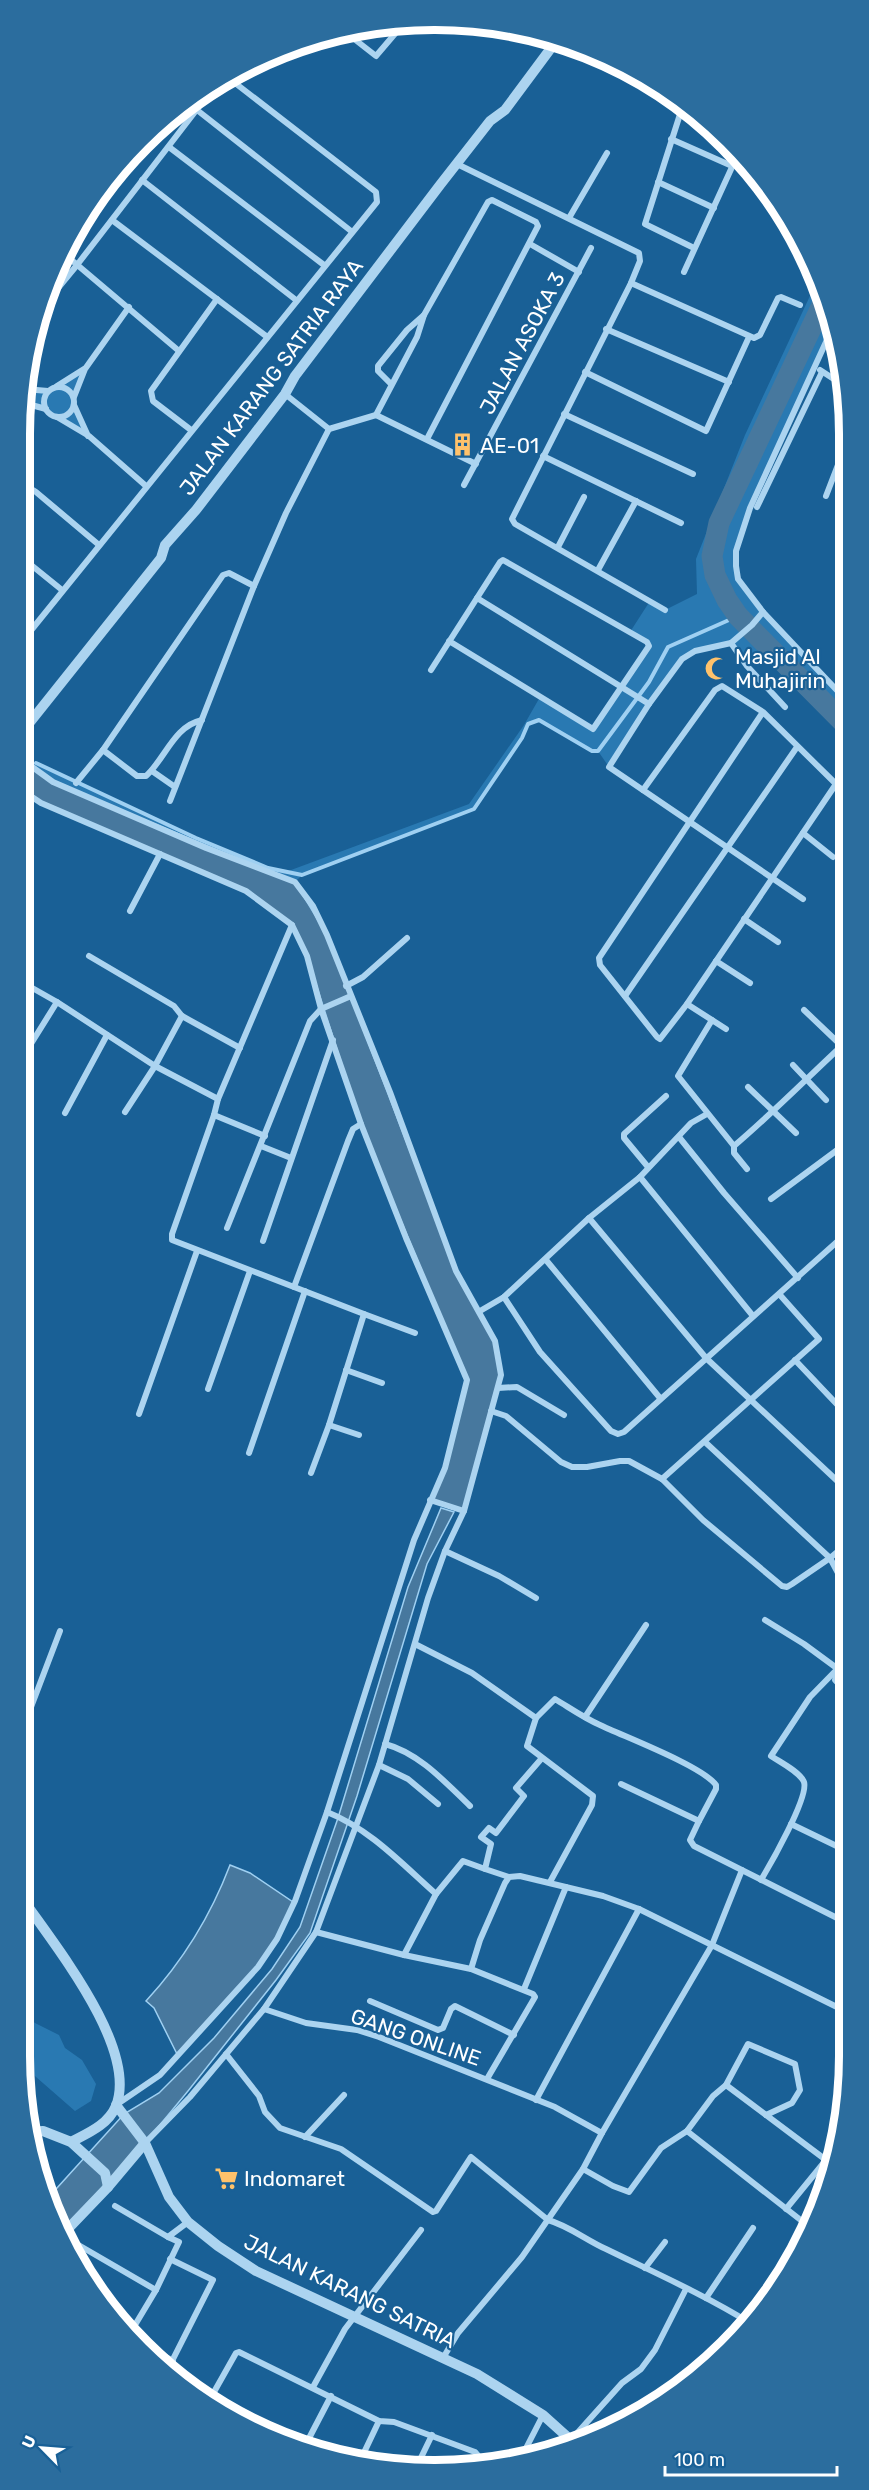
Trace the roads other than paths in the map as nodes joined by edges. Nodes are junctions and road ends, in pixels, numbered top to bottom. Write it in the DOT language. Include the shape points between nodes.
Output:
graph roads {
  1 [pos="397,32"];
  2 [pos="354,39"];
  3 [pos="552,47"];
  4 [pos="235,83"];
  5 [pos="199,106"];
  6 [pos="196,110"];
  7 [pos="680,113"];
  8 [pos="671,139"];
  9 [pos="169,147"];
  10 [pos="607,153"];
  11 [pos="734,162"];
  12 [pos="457,164"];
  13 [pos="732,166"];
  14 [pos="142,180"];
  15 [pos="658,182"];
  16 [pos="714,208"];
  17 [pos="569,218"];
  18 [pos="112,220"];
  19 [pos="351,231"];
  20 [pos="530,244"];
  21 [pos="591,248"];
  22 [pos="694,248"];
  23 [pos="70,259"];
  24 [pos="77,265"];
  25 [pos="324,265"];
  26 [pos="579,272"];
  27 [pos="684,272"];
  28 [pos="631,283"];
  29 [pos="57,289"];
  30 [pos="217,299"];
  31 [pos="296,300"];
  32 [pos="800,305"];
  33 [pos="129,307"];
  34 [pos="424,315"];
  35 [pos="606,329"];
  36 [pos="266,336"];
  37 [pos="749,337"];
  38 [pos="827,341"];
  39 [pos="179,351"];
  40 [pos="814,366"];
  41 [pos="85,369"];
  42 [pos="585,372"];
  43 [pos="822,372"];
  44 [pos="836,381"];
  45 [pos="729,382"];
  46 [pos="391,384"];
  47 [pos="55,387"];
  48 [pos="32,390"];
  49 [pos="48,392"];
  50 [pos="285,394"];
  51 [pos="74,401"];
  52 [pos="31,405"];
  53 [pos="46,409"];
  54 [pos="564,414"];
  55 [pos="376,415"];
  56 [pos="57,417"];
  57 [pos="329,429"];
  58 [pos="191,430"];
  59 [pos="88,436"];
  60 [pos="427,439"];
  61 [pos="543,456"];
  62 [pos="839,462"];
  63 [pos="476,464"];
  64 [pos="693,474"];
  65 [pos="464,485"];
  66 [pos="146,486"];
  67 [pos="30,488"];
  68 [pos="826,495"];
  69 [pos="584,497"];
  70 [pos="636,501"];
  71 [pos="757,507"];
  72 [pos="681,523"];
  73 [pos="99,545"];
  74 [pos="558,548"];
  75 [pos="30,564"];
  76 [pos="598,570"];
  77 [pos="254,586"];
  78 [pos="62,590"];
  79 [pos="477,598"];
  80 [pos="665,610"];
  81 [pos="763,612"];
  82 [pos="30,627"];
  83 [pos="449,641"];
  84 [pos="731,643"];
  85 [pos="431,670"];
  86 [pos="624,689"];
  87 [pos="839,693"];
  88 [pos="649,704"];
  89 [pos="785,707"];
  90 [pos="763,712"];
  91 [pos="202,720"];
  92 [pos="30,723"];
  93 [pos="798,747"];
  94 [pos="103,750"];
  95 [pos="30,765"];
  96 [pos="152,771"];
  97 [pos="76,783"];
  98 [pos="175,787"];
  99 [pos="643,790"];
  100 [pos="30,795"];
  101 [pos="170,801"];
  102 [pos="688,821"];
  103 [pos="803,833"];
  104 [pos="728,848"];
  105 [pos="160,854"];
  106 [pos="833,857"];
  107 [pos="772,878"];
  108 [pos="803,899"];
  109 [pos="130,911"];
  110 [pos="744,919"];
  111 [pos="292,925"];
  112 [pos="407,938"];
  113 [pos="778,942"];
  114 [pos="89,956"];
  115 [pos="716,961"];
  116 [pos="750,983"];
  117 [pos="346,986"];
  118 [pos="30,987"];
  119 [pos="351,996"];
  120 [pos="625,996"];
  121 [pos="57,1002"];
  122 [pos="687,1004"];
  123 [pos="321,1009"];
  124 [pos="804,1010"];
  125 [pos="182,1016"];
  126 [pos="712,1020"];
  127 [pos="726,1029"];
  128 [pos="107,1035"];
  129 [pos="333,1040"];
  130 [pos="839,1040"];
  131 [pos="30,1045"];
  132 [pos="240,1048"];
  133 [pos="839,1052"];
  134 [pos="794,1065"];
  135 [pos="155,1066"];
  136 [pos="806,1078"];
  137 [pos="748,1087"];
  138 [pos="666,1096"];
  139 [pos="218,1099"];
  140 [pos="826,1100"];
  141 [pos="125,1112"];
  142 [pos="775,1112"];
  143 [pos="65,1113"];
  144 [pos="707,1114"];
  145 [pos="214,1115"];
  146 [pos="361,1124"];
  147 [pos="796,1133"];
  148 [pos="265,1136"];
  149 [pos="679,1137"];
  150 [pos="261,1146"];
  151 [pos="734,1146"];
  152 [pos="839,1149"];
  153 [pos="291,1158"];
  154 [pos="648,1167"];
  155 [pos="747,1169"];
  156 [pos="640,1177"];
  157 [pos="771,1199"];
  158 [pos="589,1218"];
  159 [pos="227,1228"];
  160 [pos="263,1241"];
  161 [pos="839,1241"];
  162 [pos="197,1251"];
  163 [pos="546,1260"];
  164 [pos="250,1271"];
  165 [pos="798,1278"];
  166 [pos="294,1287"];
  167 [pos="305,1291"];
  168 [pos="780,1295"];
  169 [pos="504,1297"];
  170 [pos="480,1311"];
  171 [pos="364,1314"];
  172 [pos="753,1316"];
  173 [pos="415,1333"];
  174 [pos="706,1358"];
  175 [pos="795,1360"];
  176 [pos="346,1370"];
  177 [pos="382,1383"];
  178 [pos="498,1388"];
  179 [pos="208,1389"];
  180 [pos="660,1398"];
  181 [pos="749,1400"];
  182 [pos="839,1406"];
  183 [pos="491,1411"];
  184 [pos="139,1414"];
  185 [pos="564,1415"];
  186 [pos="329,1425"];
  187 [pos="359,1436"];
  188 [pos="705,1442"];
  189 [pos="249,1454"];
  190 [pos="311,1473"];
  191 [pos="662,1479"];
  192 [pos="839,1483"];
  193 [pos="429,1500"];
  194 [pos="464,1511"];
  195 [pos="839,1550"];
  196 [pos="445,1551"];
  197 [pos="830,1558"];
  198 [pos="839,1575"];
  199 [pos="536,1598"];
  200 [pos="765,1620"];
  201 [pos="646,1625"];
  202 [pos="60,1631"];
  203 [pos="415,1644"];
  204 [pos="838,1670"];
  205 [pos="839,1684"];
  206 [pos="30,1710"];
  207 [pos="536,1718"];
  208 [pos="585,1718"];
  209 [pos="385,1744"];
  210 [pos="542,1758"];
  211 [pos="379,1765"];
  212 [pos="621,1784"];
  213 [pos="438,1804"];
  214 [pos="470,1806"];
  215 [pos="327,1812"];
  216 [pos="699,1821"];
  217 [pos="791,1824"];
  218 [pos="356,1826"];
  219 [pos="839,1847"];
  220 [pos="486,1869"];
  221 [pos="742,1870"];
  222 [pos="510,1877"];
  223 [pos="761,1880"];
  224 [pos="550,1882"];
  225 [pos="566,1887"];
  226 [pos="436,1894"];
  227 [pos="639,1909"];
  228 [pos="30,1910"];
  229 [pos="839,1919"];
  230 [pos="316,1932"];
  231 [pos="712,1945"];
  232 [pos="404,1955"];
  233 [pos="471,1969"];
  234 [pos="524,1989"];
  235 [pos="370,2001"];
  236 [pos="839,2008"];
  237 [pos="264,2009"];
  238 [pos="514,2035"];
  239 [pos="226,2054"];
  240 [pos="487,2079"];
  241 [pos="726,2085"];
  242 [pos="344,2095"];
  243 [pos="536,2100"];
  244 [pos="116,2105"];
  245 [pos="766,2115"];
  246 [pos="37,2130"];
  247 [pos="687,2131"];
  248 [pos="602,2133"];
  249 [pos="306,2137"];
  250 [pos="71,2142"];
  251 [pos="145,2143"];
  252 [pos="825,2159"];
  253 [pos="825,2162"];
  254 [pos="583,2169"];
  255 [pos="108,2187"];
  256 [pos="115,2206"];
  257 [pos="786,2209"];
  258 [pos="548,2220"];
  259 [pos="188,2222"];
  260 [pos="803,2222"];
  261 [pos="69,2228"];
  262 [pos="753,2228"];
  263 [pos="420,2230"];
  264 [pos="168,2237"];
  265 [pos="665,2242"];
  266 [pos="77,2244"];
  267 [pos="170,2259"];
  268 [pos="645,2268"];
  269 [pos="686,2289"];
  270 [pos="156,2290"];
  271 [pos="706,2298"];
  272 [pos="354,2318"];
  273 [pos="742,2318"];
  274 [pos="135,2328"];
  275 [pos="163,2355"];
  276 [pos="443,2358"];
  277 [pos="173,2361"];
  278 [pos="313,2387"];
  279 [pos="216,2396"];
  280 [pos="331,2396"];
  281 [pos="543,2415"];
  282 [pos="380,2421"];
  283 [pos="579,2433"];
  284 [pos="432,2435"];
  285 [pos="568,2438"];
  286 [pos="308,2440"];
  287 [pos="526,2449"];
  288 [pos="364,2453"];
  289 [pos="480,2458"];
  290 [pos="420,2459"];
  1 -- 2 [label="street" via="376,56"];
  3 -- 12 [label="street, JALAN KARANG SATRIA RAYA" via="505,110 490,121"];
  4 -- 19 [label="street" via="376,192 376,202"];
  5 -- 6 [label="street"];
  6 -- 9 [label="street"];
  6 -- 19 [label="street"];
  7 -- 8 [label="street"];
  8 -- 13 [label="street"];
  8 -- 15 [label="street"];
  9 -- 14 [label="street"];
  9 -- 25 [label="street"];
  10 -- 17 [label="street"];
  11 -- 13 [label="street"];
  12 -- 17 [label="street"];
  12 -- 50 [label="street, JALAN KARANG SATRIA RAYA" via="329,330"];
  13 -- 16 [label="street"];
  14 -- 18 [label="street"];
  14 -- 31 [label="street"];
  15 -- 16 [label="street"];
  15 -- 22 [label="street" via="645,224"];
  16 -- 22 [label="street"];
  17 -- 28 [label="street" via="637,251 640,261"];
  18 -- 24 [label="street"];
  18 -- 30 [label="street"];
  19 -- 25 [label="street"];
  20 -- 26 [label="street"];
  20 -- 34 [label="street" via="537,223 489,201"];
  20 -- 60 [label="street"];
  21 -- 26 [label="street, JALAN ASOKA 3"];
  22 -- 27 [label="street"];
  23 -- 24 [label="street"];
  24 -- 29 [label="street"];
  24 -- 33 [label="street"];
  25 -- 31 [label="street"];
  26 -- 63 [label="street, JALAN ASOKA 3"];
  28 -- 35 [label="street"];
  28 -- 37 [label="street"];
  30 -- 36 [label="street"];
  30 -- 39 [label="street"];
  31 -- 36 [label="street"];
  32 -- 37 [label="street" via="778,298 760,335"];
  33 -- 39 [label="street"];
  33 -- 41 [label="street"];
  34 -- 46 [label="street" via="417,337"];
  34 -- 46 [label="street" via="407,330 378,368"];
  35 -- 42 [label="street"];
  35 -- 45 [label="street"];
  36 -- 58 [label="street"];
  37 -- 45 [label="street"];
  38 -- 40 [label="street"];
  39 -- 58 [label="street" via="150,395"];
  40 -- 43 [label="street"];
  40 -- 81 [label="street" via="750,508 736,551 738,579"];
  41 -- 47 [label="street"];
  41 -- 51 [label="street"];
  42 -- 45 [label="street" via="706,431"];
  42 -- 54 [label="street"];
  43 -- 44 [label="street"];
  43 -- 71 [label="street"];
  46 -- 55 [label="street"];
  47 -- 49 [label="street"];
  47 -- 51 [label="street" via="69,391"];
  48 -- 49 [label="street"];
  49 -- 53 [label="street" via="44,400"];
  50 -- 57 [label="street"];
  50 -- 92 [label="street, JALAN KARANG SATRIA RAYA"];
  51 -- 56 [label="street" via="71,412"];
  51 -- 59 [label="street"];
  52 -- 53 [label="street"];
  53 -- 56 [label="street"];
  54 -- 61 [label="street"];
  54 -- 64 [label="street"];
  55 -- 57 [label="street"];
  55 -- 60 [label="street"];
  56 -- 59 [label="street"];
  57 -- 77 [label="street"];
  58 -- 66 [label="street"];
  59 -- 66 [label="street"];
  60 -- 63 [label="street"];
  61 -- 70 [label="street"];
  61 -- 74 [label="street" via="512,519"];
  62 -- 68 [label="street"];
  63 -- 65 [label="street, JALAN ASOKA 3"];
  66 -- 73 [label="street"];
  67 -- 73 [label="street"];
  69 -- 74 [label="street"];
  70 -- 72 [label="street"];
  70 -- 76 [label="street"];
  73 -- 78 [label="street"];
  74 -- 76 [label="street"];
  75 -- 78 [label="street"];
  76 -- 80 [label="street"];
  77 -- 91 [label="street"];
  77 -- 94 [label="street" via="229,573 223,575"];
  78 -- 82 [label="street"];
  79 -- 83 [label="street"];
  79 -- 86 [label="street"];
  79 -- 86 [label="street" via="505,560 647,642 648,648"];
  81 -- 84 [label="street"];
  81 -- 87 [label="street"];
  83 -- 85 [label="street"];
  83 -- 86 [label="street" via="593,729"];
  84 -- 88 [label="street" via="695,651 682,659"];
  84 -- 89 [label="street"];
  86 -- 88 [label="street"];
  88 -- 99 [label="street" via="609,767"];
  90 -- 93 [label="street"];
  90 -- 99 [label="street" via="725,687 717,687"];
  90 -- 102 [label="street"];
  91 -- 96 [label="street" via="178,735"];
  91 -- 98 [label="street"];
  93 -- 103 [label="street" via="836,784"];
  93 -- 104 [label="street"];
  94 -- 96 [label="street" via="137,776"];
  94 -- 97 [label="street"];
  95 -- 117 [label="street" via="53,782 295,882 317,912"];
  96 -- 98 [label="street"];
  98 -- 101 [label="street"];
  99 -- 102 [label="street"];
  100 -- 105 [label="street"];
  102 -- 104 [label="street"];
  102 -- 120 [label="street" via="599,958 600,965"];
  103 -- 106 [label="street"];
  103 -- 107 [label="street"];
  104 -- 107 [label="street"];
  104 -- 120 [label="street"];
  105 -- 109 [label="street"];
  105 -- 111 [label="street" via="246,891"];
  107 -- 108 [label="street"];
  107 -- 110 [label="street"];
  110 -- 113 [label="street"];
  110 -- 115 [label="street"];
  111 -- 123 [label="street" via="307,956"];
  111 -- 132 [label="street"];
  112 -- 117 [label="street" via="363,977"];
  114 -- 125 [label="street" via="174,1006"];
  115 -- 116 [label="street"];
  115 -- 122 [label="street"];
  117 -- 119 [label="street"];
  118 -- 121 [label="street"];
  119 -- 123 [label="street"];
  119 -- 170 [label="street" via="452,1261 465,1291"];
  120 -- 122 [label="street" via="658,1038"];
  121 -- 128 [label="street"];
  121 -- 131 [label="street"];
  122 -- 126 [label="street"];
  123 -- 129 [label="street"];
  123 -- 148 [label="street" via="310,1021"];
  124 -- 130 [label="street"];
  125 -- 132 [label="street"];
  125 -- 135 [label="street"];
  126 -- 127 [label="street"];
  126 -- 144 [label="street" via="678,1076"];
  128 -- 135 [label="street"];
  128 -- 143 [label="street"];
  129 -- 146 [label="street"];
  129 -- 153 [label="street"];
  132 -- 139 [label="street"];
  133 -- 136 [label="street"];
  134 -- 136 [label="street"];
  135 -- 139 [label="street"];
  135 -- 141 [label="street"];
  136 -- 140 [label="street"];
  136 -- 142 [label="street"];
  137 -- 142 [label="street"];
  138 -- 154 [label="street" via="624,1134"];
  139 -- 145 [label="street"];
  142 -- 147 [label="street"];
  142 -- 151 [label="street"];
  144 -- 149 [label="street" via="691,1123"];
  144 -- 151 [label="street"];
  145 -- 148 [label="street"];
  145 -- 162 [label="street" via="172,1234 176,1243"];
  146 -- 166 [label="street" via="351,1133"];
  146 -- 193 [label="street" via="467,1380 445,1468"];
  148 -- 150 [label="street"];
  149 -- 154 [label="street"];
  149 -- 165 [label="street"];
  150 -- 153 [label="street"];
  150 -- 159 [label="street"];
  151 -- 155 [label="street" via="734,1153"];
  152 -- 157 [label="street"];
  153 -- 160 [label="street"];
  154 -- 156 [label="street"];
  156 -- 158 [label="street"];
  156 -- 172 [label="street"];
  158 -- 163 [label="street"];
  158 -- 174 [label="street"];
  161 -- 165 [label="street"];
  162 -- 164 [label="street"];
  162 -- 184 [label="street"];
  163 -- 169 [label="street"];
  163 -- 180 [label="street"];
  164 -- 166 [label="street"];
  164 -- 179 [label="street"];
  165 -- 168 [label="street"];
  166 -- 167 [label="street"];
  167 -- 171 [label="street"];
  167 -- 189 [label="street"];
  168 -- 172 [label="street"];
  168 -- 175 [label="street" via="819,1339"];
  169 -- 170 [label="street"];
  169 -- 180 [label="street" via="540,1352 610,1431 624,1432"];
  170 -- 178 [label="street" via="495,1341 501,1375"];
  171 -- 173 [label="street"];
  171 -- 176 [label="street"];
  172 -- 174 [label="street"];
  174 -- 180 [label="street"];
  174 -- 181 [label="street"];
  175 -- 181 [label="street"];
  175 -- 182 [label="street"];
  176 -- 177 [label="street"];
  176 -- 186 [label="street"];
  178 -- 183 [label="street"];
  178 -- 185 [label="street" via="517,1388"];
  181 -- 188 [label="street"];
  181 -- 192 [label="street"];
  183 -- 191 [label="street" via="506,1416 572,1467 629,1461"];
  183 -- 194 [label="street"];
  186 -- 187 [label="street"];
  186 -- 190 [label="street"];
  188 -- 191 [label="street"];
  188 -- 197 [label="street"];
  191 -- 197 [label="street" via="696,1514 782,1586 792,1584"];
  193 -- 194 [label="street"];
  193 -- 215 [label="street"];
  194 -- 196 [label="street"];
  195 -- 197 [label="street"];
  196 -- 199 [label="street"];
  196 -- 203 [label="street"];
  197 -- 198 [label="street"];
  200 -- 204 [label="street"];
  201 -- 208 [label="street"];
  202 -- 206 [label="street"];
  203 -- 207 [label="street" via="472,1673"];
  203 -- 209 [label="street"];
  204 -- 205 [label="street" via="835,1680"];
  204 -- 217 [label="street" via="810,1698 771,1756 804,1782"];
  207 -- 208 [label="street" via="555,1699"];
  207 -- 210 [label="street" via="527,1746"];
  208 -- 216 [label="street" via="713,1780 716,1790"];
  209 -- 211 [label="street"];
  209 -- 214 [label="street" via="422,1763"];
  210 -- 220 [label="street" via="516,1788 524,1796 496,1833 489,1828 481,1837 491,1844"];
  210 -- 224 [label="street" via="590,1792 594,1801"];
  211 -- 213 [label="street" via="408,1779"];
  211 -- 218 [label="street"];
  212 -- 216 [label="street"];
  215 -- 218 [label="street"];
  215 -- 244 [label="street" via="298,1895 277,1939 258,1966 160,2075"];
  216 -- 221 [label="street" via="691,1844"];
  217 -- 219 [label="street"];
  217 -- 223 [label="street"];
  218 -- 226 [label="street"];
  218 -- 230 [label="street"];
  220 -- 222 [label="street"];
  220 -- 226 [label="street" via="464,1861"];
  221 -- 223 [label="street"];
  221 -- 231 [label="street"];
  222 -- 224 [label="street"];
  222 -- 233 [label="street"];
  223 -- 229 [label="street"];
  224 -- 225 [label="street"];
  225 -- 227 [label="street"];
  225 -- 234 [label="street"];
  226 -- 232 [label="street"];
  227 -- 231 [label="street"];
  227 -- 243 [label="street"];
  228 -- 244 [label="street" via="92,2000 107,2030 119,2075"];
  230 -- 232 [label="street"];
  230 -- 237 [label="street"];
  231 -- 236 [label="street"];
  231 -- 248 [label="street"];
  232 -- 233 [label="street"];
  233 -- 234 [label="street"];
  234 -- 238 [label="street" via="535,1996"];
  235 -- 238 [label="street" via="438,2030 455,2006"];
  237 -- 239 [label="street"];
  237 -- 240 [label="street, GANG ONLINE" via="316,2026 368,2033"];
  238 -- 240 [label="street"];
  239 -- 249 [label="street" via="259,2096 271,2119"];
  239 -- 251 [label="street"];
  240 -- 243 [label="street, GANG ONLINE"];
  241 -- 245 [label="street"];
  241 -- 245 [label="street" via="748,2044 795,2064 801,2090 792,2103"];
  241 -- 247 [label="street"];
  242 -- 249 [label="street"];
  243 -- 248 [label="street, GANG ONLINE"];
  244 -- 250 [label="street" via="101,2126"];
  244 -- 251 [label="street, JALAN KARANG SATRIA"];
  245 -- 252 [label="street"];
  246 -- 250 [label="street"];
  247 -- 254 [label="street" via="661,2148 629,2192"];
  247 -- 257 [label="street"];
  248 -- 254 [label="street"];
  249 -- 258 [label="street" via="341,2149 433,2212 471,2157"];
  250 -- 255 [label="street" via="105,2173"];
  251 -- 255 [label="street"];
  251 -- 259 [label="street, JALAN KARANG SATRIA" via="169,2197"];
  253 -- 257 [label="street"];
  254 -- 258 [label="street"];
  255 -- 261 [label="street"];
  256 -- 264 [label="street"];
  257 -- 260 [label="street"];
  258 -- 268 [label="street" via="563,2224"];
  258 -- 276 [label="street" via="498,2288 458,2333"];
  259 -- 264 [label="street"];
  259 -- 272 [label="street, JALAN KARANG SATRIA" via="256,2271"];
  262 -- 271 [label="street"];
  263 -- 272 [label="street"];
  264 -- 267 [label="street" via="179,2242"];
  265 -- 268 [label="street"];
  266 -- 270 [label="street"];
  267 -- 270 [label="street"];
  267 -- 277 [label="street" via="213,2280"];
  268 -- 269 [label="street"];
  269 -- 271 [label="street"];
  269 -- 283 [label="street" via="655,2350"];
  270 -- 274 [label="street"];
  271 -- 273 [label="street"];
  272 -- 276 [label="street, JALAN KARANG SATRIA"];
  272 -- 278 [label="street"];
  275 -- 277 [label="street"];
  276 -- 281 [label="street, JALAN KARANG SATRIA" via="507,2391"];
  278 -- 279 [label="street" via="239,2352"];
  278 -- 280 [label="street"];
  280 -- 282 [label="street"];
  280 -- 286 [label="street"];
  281 -- 285 [label="street, JALAN KARANG SATRIA"];
  281 -- 287 [label="street"];
  282 -- 284 [label="street" via="394,2421"];
  282 -- 288 [label="street"];
  284 -- 289 [label="street"];
  284 -- 290 [label="street"];
}
